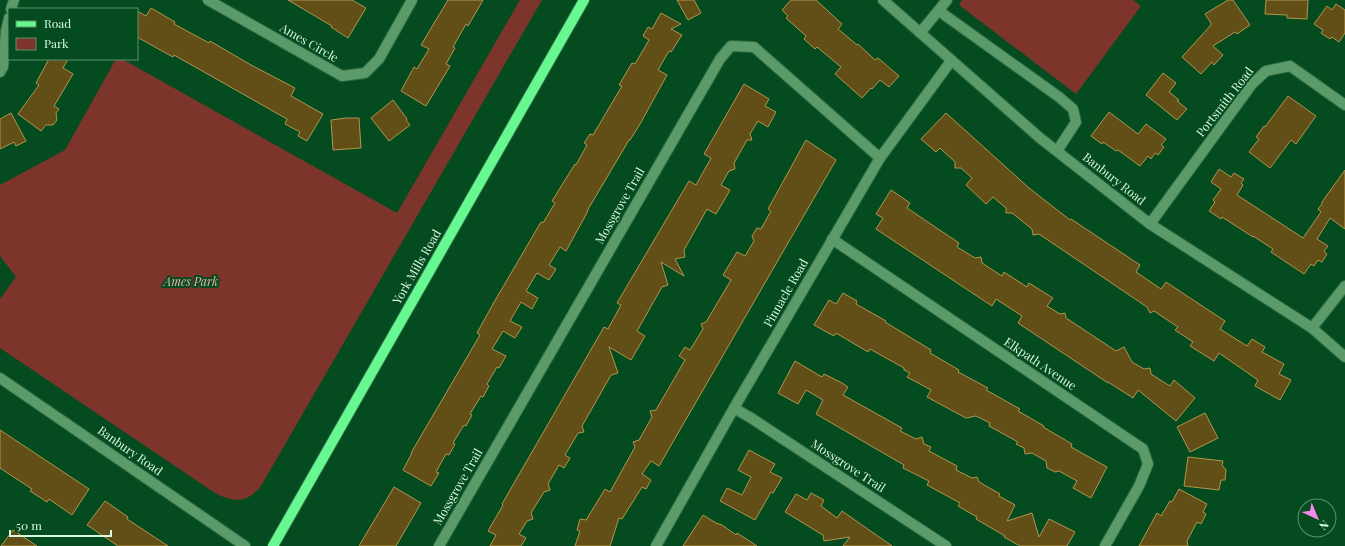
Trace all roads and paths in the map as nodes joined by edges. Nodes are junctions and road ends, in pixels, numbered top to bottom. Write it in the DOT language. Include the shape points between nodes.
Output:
graph roads {
  1 [pos="208,0"];
  2 [pos="412,0"];
  3 [pos="584,0"];
  4 [pos="883,0"];
  5 [pos="947,0"];
  6 [pos="939,11"];
  7 [pos="8,22"];
  8 [pos="920,33"];
  9 [pos="951,60"];
  10 [pos="0,72"];
  11 [pos="1345,106"];
  12 [pos="1057,151"];
  13 [pos="880,158"];
  14 [pos="1150,224"];
  15 [pos="832,239"];
  16 [pos="1345,286"];
  17 [pos="1312,328"];
  18 [pos="1345,357"];
  19 [pos="0,378"];
  20 [pos="734,408"];
  21 [pos="245,546"];
  22 [pos="273,546"];
  23 [pos="439,546"];
  24 [pos="656,546"];
  25 [pos="946,546"];
  26 [pos="1105,546"];
  1 -- 2 [label="street, Ames Circle" via="342,76 365,73 379,59"];
  3 -- 22 [label="main road, York Mills Road"];
  4 -- 8 [label="street, Banbury Road"];
  5 -- 6 [label="street"];
  6 -- 8 [label="street"];
  6 -- 12 [label="street" via="1072,109 1076,122"];
  7 -- 10 [label="street" via="3,67"];
  8 -- 9 [label="street, Banbury Road"];
  9 -- 12 [label="street, Banbury Road"];
  9 -- 13 [label="street, Pinnacle Road"];
  11 -- 14 [label="street, Portsmith Road" via="1290,66 1266,71 1252,84"];
  12 -- 14 [label="street, Banbury Road"];
  13 -- 15 [label="street, Pinnacle Road"];
  13 -- 23 [label="street, Mossgrove Trail" via="754,47 731,46 720,59"];
  14 -- 17 [label="street, Banbury Road"];
  15 -- 20 [label="street, Pinnacle Road"];
  15 -- 26 [label="street, Elkpath Avenue" via="1143,449 1148,464 1139,486"];
  16 -- 17 [label="street"];
  17 -- 18 [label="street, Banbury Road"];
  19 -- 21 [label="street, Banbury Road"];
  20 -- 24 [label="street, Pinnacle Road"];
  20 -- 25 [label="street, Mossgrove Trail"];
}
